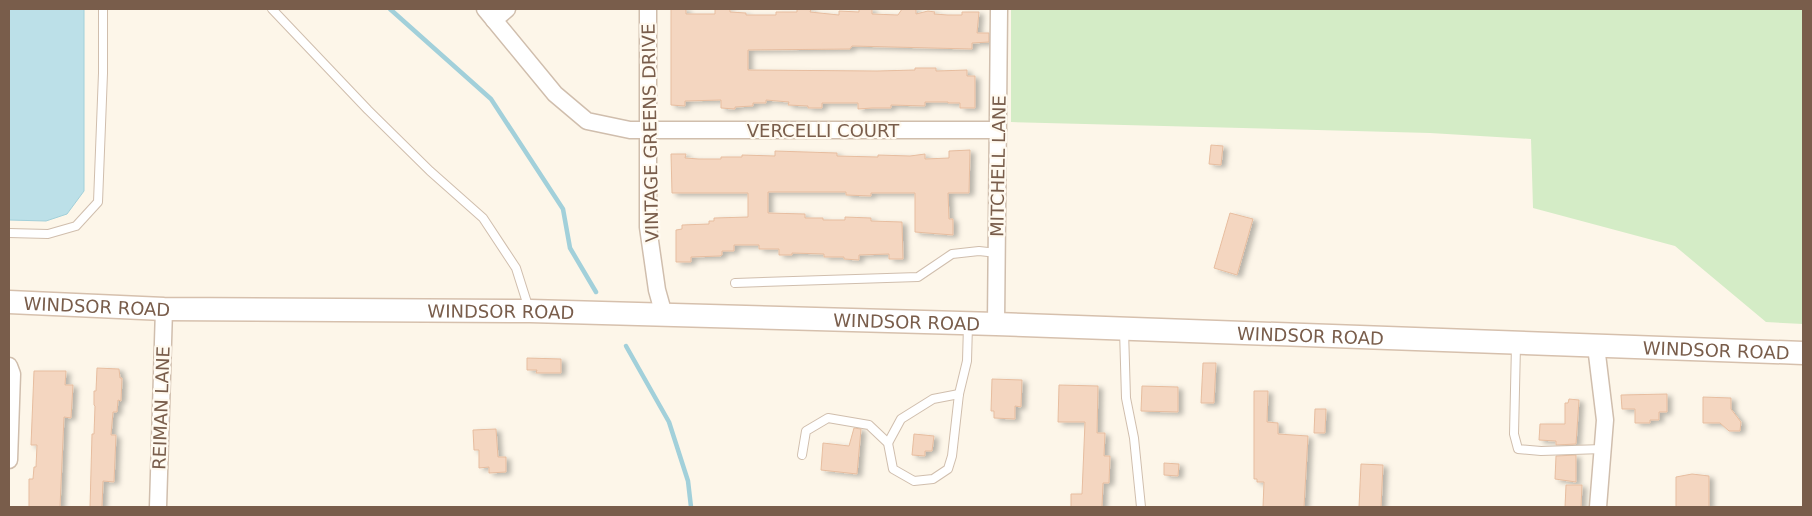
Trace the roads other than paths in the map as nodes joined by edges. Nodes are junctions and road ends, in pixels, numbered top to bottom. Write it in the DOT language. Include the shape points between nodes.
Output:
graph roads {
  1 [pos="103,9"];
  2 [pos="272,9"];
  3 [pos="507,9"];
  4 [pos="648,9"];
  5 [pos="999,9"];
  6 [pos="489,14"];
  7 [pos="648,130"];
  8 [pos="998,130"];
  9 [pos="9,233"];
  10 [pos="997,253"];
  11 [pos="736,283"];
  12 [pos="9,302"];
  13 [pos="164,309"];
  14 [pos="530,311"];
  15 [pos="664,316"];
  16 [pos="968,323"];
  17 [pos="996,324"];
  18 [pos="1124,328"];
  19 [pos="1516,343"];
  20 [pos="1596,346"];
  21 [pos="1803,353"];
  22 [pos="9,366"];
  23 [pos="959,394"];
  24 [pos="888,443"];
  25 [pos="1603,449"];
  26 [pos="802,455"];
  27 [pos="9,460"];
  28 [pos="158,507"];
  29 [pos="1141,507"];
  30 [pos="1598,507"];
  1 -- 9 [label="lane" via="98,202 76,226 48,234"];
  2 -- 14 [label="lane" via="381,123 483,218 516,268"];
  3 -- 6 [label="street"];
  4 -- 7 [label="street, VINTAGE GREENS DRIVE"];
  5 -- 8 [label="street, MITCHELL LANE"];
  6 -- 7 [label="street, VERCELLI COURT" via="555,94 587,121 630,130"];
  7 -- 8 [label="street, VERCELLI COURT"];
  7 -- 15 [label="street, VINTAGE GREENS DRIVE" via="648,227"];
  8 -- 10 [label="street, MITCHELL LANE"];
  10 -- 11 [label="lane" via="952,254 918,277"];
  10 -- 17 [label="street, MITCHELL LANE"];
  12 -- 13 [label="main road, WINDSOR ROAD"];
  13 -- 14 [label="main road, WINDSOR ROAD"];
  13 -- 28 [label="street, REIMAN LANE"];
  14 -- 15 [label="main road, WINDSOR ROAD"];
  15 -- 16 [label="main road, WINDSOR ROAD"];
  16 -- 17 [label="main road, WINDSOR ROAD"];
  16 -- 23 [label="lane" via="966,362"];
  17 -- 18 [label="main road, WINDSOR ROAD"];
  18 -- 19 [label="main road, WINDSOR ROAD"];
  18 -- 29 [label="lane" via="1126,398"];
  19 -- 20 [label="main road, WINDSOR ROAD"];
  19 -- 25 [label="lane" via="1514,434 1518,449"];
  20 -- 21 [label="main road, WINDSOR ROAD"];
  20 -- 25 [label="street" via="1605,420"];
  22 -- 27 [label="street" via="12,374"];
  23 -- 24 [label="lane" via="932,400 901,419"];
  23 -- 24 [label="lane" via="948,469 933,479 914,481 893,469"];
  24 -- 26 [label="lane" via="869,425 828,418 806,431"];
  25 -- 30 [label="street"];
}
